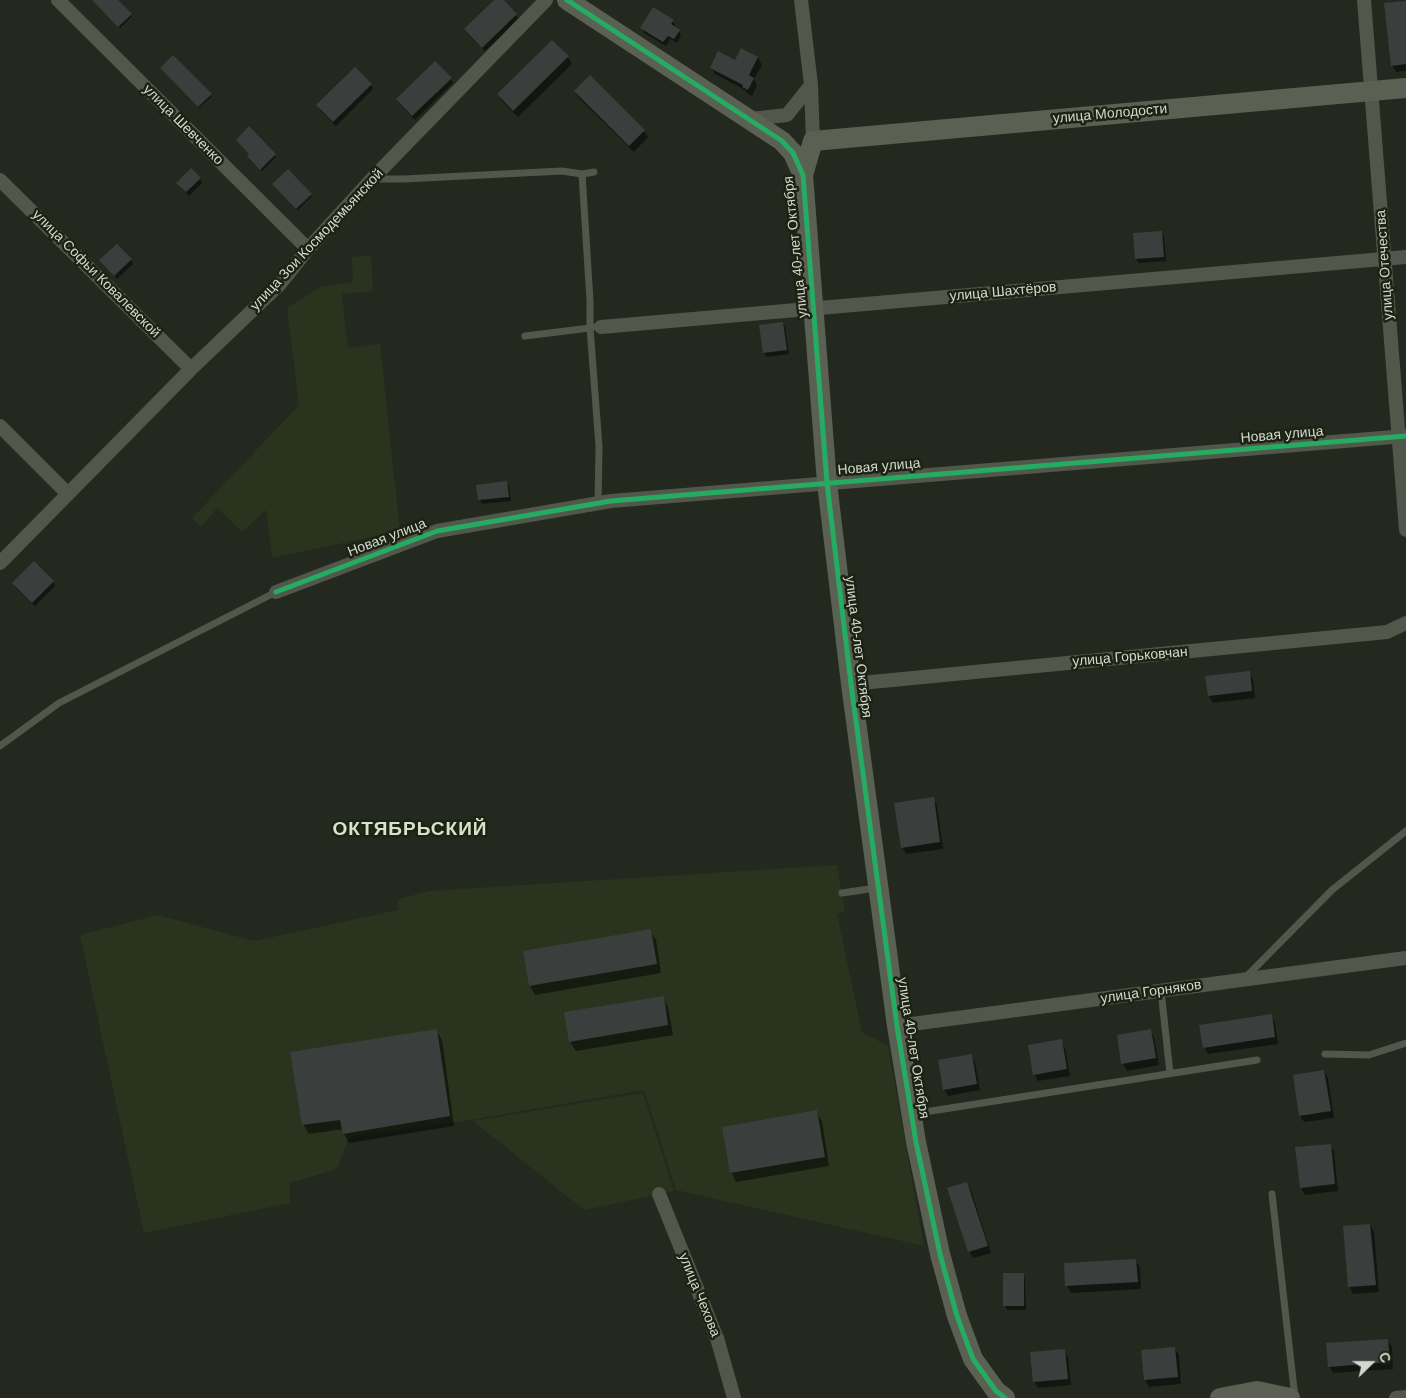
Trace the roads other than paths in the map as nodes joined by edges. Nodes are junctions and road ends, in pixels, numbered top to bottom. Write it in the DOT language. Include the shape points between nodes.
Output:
graph roads {
  1 [pos="58,0"];
  2 [pos="546,0"];
  3 [pos="567,0"];
  4 [pos="801,0"];
  5 [pos="1364,0"];
  6 [pos="811,85"];
  7 [pos="1406,88"];
  8 [pos="1372,91"];
  9 [pos="750,119"];
  10 [pos="813,141"];
  11 [pos="594,172"];
  12 [pos="582,174"];
  13 [pos="803,175"];
  14 [pos="372,179"];
  15 [pos="0,180"];
  16 [pos="308,249"];
  17 [pos="1406,257"];
  18 [pos="1384,259"];
  19 [pos="814,308"];
  20 [pos="595,327"];
  21 [pos="524,336"];
  22 [pos="191,369"];
  23 [pos="0,426"];
  24 [pos="1402,436"];
  25 [pos="826,483"];
  26 [pos="68,494"];
  27 [pos="598,504"];
  28 [pos="1406,530"];
  29 [pos="0,563"];
  30 [pos="276,592"];
  31 [pos="1406,623"];
  32 [pos="851,684"];
  33 [pos="0,746"];
  34 [pos="1406,831"];
  35 [pos="879,887"];
  36 [pos="842,893"];
  37 [pos="1406,958"];
  38 [pos="1243,980"];
  39 [pos="1161,991"];
  40 [pos="897,1026"];
  41 [pos="1406,1043"];
  42 [pos="1325,1054"];
  43 [pos="1257,1060"];
  44 [pos="1170,1073"];
  45 [pos="912,1114"];
  46 [pos="658,1194"];
  47 [pos="1272,1194"];
  48 [pos="1406,1397"];
  49 [pos="734,1398"];
  50 [pos="1005,1398"];
  51 [pos="1220,1398"];
  52 [pos="1290,1398"];
  53 [pos="1295,1398"];
  54 [pos="1396,1398"];
  1 -- 16 [label="street, улица Шевченко"];
  2 -- 14 [label="street, улица Зои Космодемьянской"];
  3 -- 9 [label="street, улица 40-лет Октября"];
  4 -- 6 [label="street, улица 40-лет Октября"];
  5 -- 8 [label="street, улица Отечества"];
  6 -- 9 [label="street" via="787,115"];
  6 -- 10 [label="street, улица 40-лет Октября"];
  7 -- 8 [label="street, улица Молодости"];
  8 -- 10 [label="street, улица Молодости"];
  8 -- 18 [label="street, улица Отечества"];
  9 -- 13 [label="street, улица 40-лет Октября" via="782,141 793,153"];
  10 -- 13 [label="street, улица 40-лет Октября"];
  11 -- 12 [label="lane"];
  12 -- 14 [label="lane" via="562,170"];
  12 -- 20 [label="lane" via="590,302"];
  13 -- 19 [label="street, улица 40-лет Октября"];
  14 -- 16 [label="street, улица Зои Космодемьянской"];
  15 -- 22 [label="street, улица Софьи Ковалевской"];
  16 -- 22 [label="street, улица Зои Космодемьянской" via="280,284"];
  17 -- 18 [label="street, улица Шахтёров"];
  18 -- 19 [label="street, улица Шахтёров"];
  18 -- 24 [label="street, улица Отечества"];
  19 -- 20 [label="street, улица Шахтёров"];
  19 -- 25 [label="street, улица 40-лет Октября"];
  20 -- 21 [label="lane"];
  20 -- 27 [label="lane"];
  22 -- 26 [label="street, улица Зои Космодемьянской"];
  23 -- 26 [label="street"];
  24 -- 25 [label="street, Новая улица"];
  24 -- 28 [label="street, улица Отечества"];
  25 -- 27 [label="street, Новая улица"];
  25 -- 32 [label="street, улица 40-лет Октября"];
  26 -- 29 [label="street, улица Зои Космодемьянской"];
  27 -- 30 [label="street, Новая улица" via="437,531"];
  30 -- 33 [label="lane" via="59,703"];
  31 -- 32 [label="street, улица Горьковчан" via="1387,632"];
  32 -- 35 [label="street, улица 40-лет Октября"];
  34 -- 38 [label="lane" via="1332,890"];
  35 -- 36 [label="lane"];
  35 -- 40 [label="street, улица 40-лет Октября"];
  37 -- 38 [label="street, улица Горняков"];
  38 -- 39 [label="street, улица Горняков"];
  39 -- 40 [label="street, улица Горняков"];
  39 -- 44 [label="lane"];
  40 -- 45 [label="street, улица 40-лет Октября"];
  41 -- 42 [label="lane" via="1369,1055"];
  43 -- 44 [label="lane"];
  44 -- 45 [label="lane"];
  45 -- 50 [label="street, улица 40-лет Октября" via="940,1254 957,1316 974,1358 996,1391"];
  46 -- 49 [label="street, улица Чехова" via="717,1338"];
  47 -- 53 [label="lane"];
  48 -- 54 [label="street"];
  51 -- 52 [label="street" via="1256,1391"];
}
